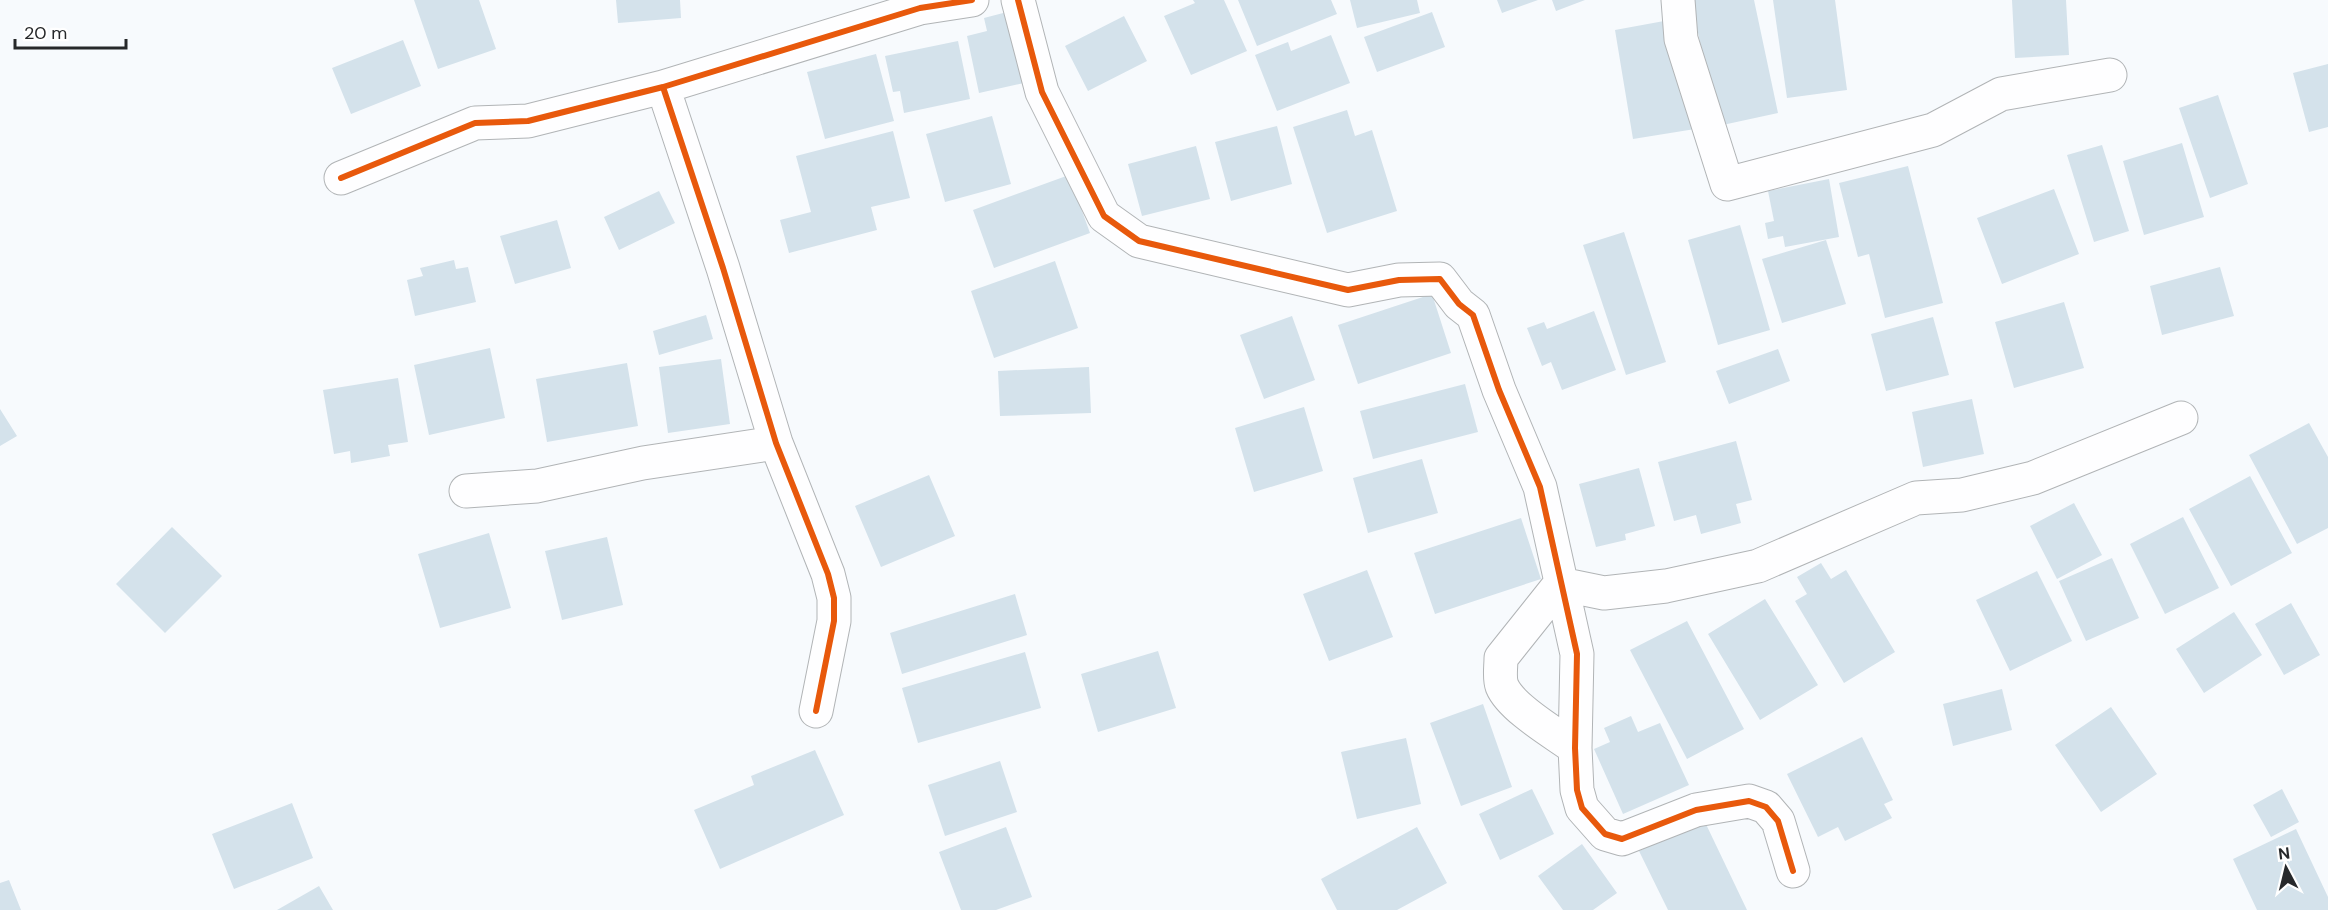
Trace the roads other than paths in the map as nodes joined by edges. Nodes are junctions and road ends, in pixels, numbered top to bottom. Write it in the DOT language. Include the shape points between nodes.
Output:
graph roads {
  1 [pos="972,0"];
  2 [pos="1018,0"];
  3 [pos="1678,0"];
  4 [pos="2110,75"];
  5 [pos="663,87"];
  6 [pos="341,178"];
  7 [pos="2181,418"];
  8 [pos="776,443"];
  9 [pos="466,491"];
  10 [pos="1560,584"];
  11 [pos="816,711"];
  12 [pos="1575,748"];
  13 [pos="1793,871"];
  1 -- 5 [label="street" via="920,8"];
  2 -- 10 [label="street" via="1042,92 1057,123 1104,216 1139,241 1348,290 1399,280 1440,279 1473,315 1499,390 1523,442 1540,487"];
  3 -- 4 [label="street" via="1681,39 1727,184 1933,130 2001,94"];
  5 -- 6 [label="street" via="528,121 475,123"];
  5 -- 8 [label="street"];
  7 -- 10 [label="street" via="2033,478 1962,495 1916,498 1758,566 1666,586 1604,593"];
  8 -- 9 [label="street" via="643,463 537,486"];
  8 -- 11 [label="street" via="834,598 834,621"];
  10 -- 12 [label="street" via="1577,654"];
  10 -- 12 [label="street" via="1502,658 1500,672 1510,699"];
  12 -- 13 [label="street" via="1582,808 1605,834 1622,839 1696,810 1749,801 1766,807 1778,821"];
}
